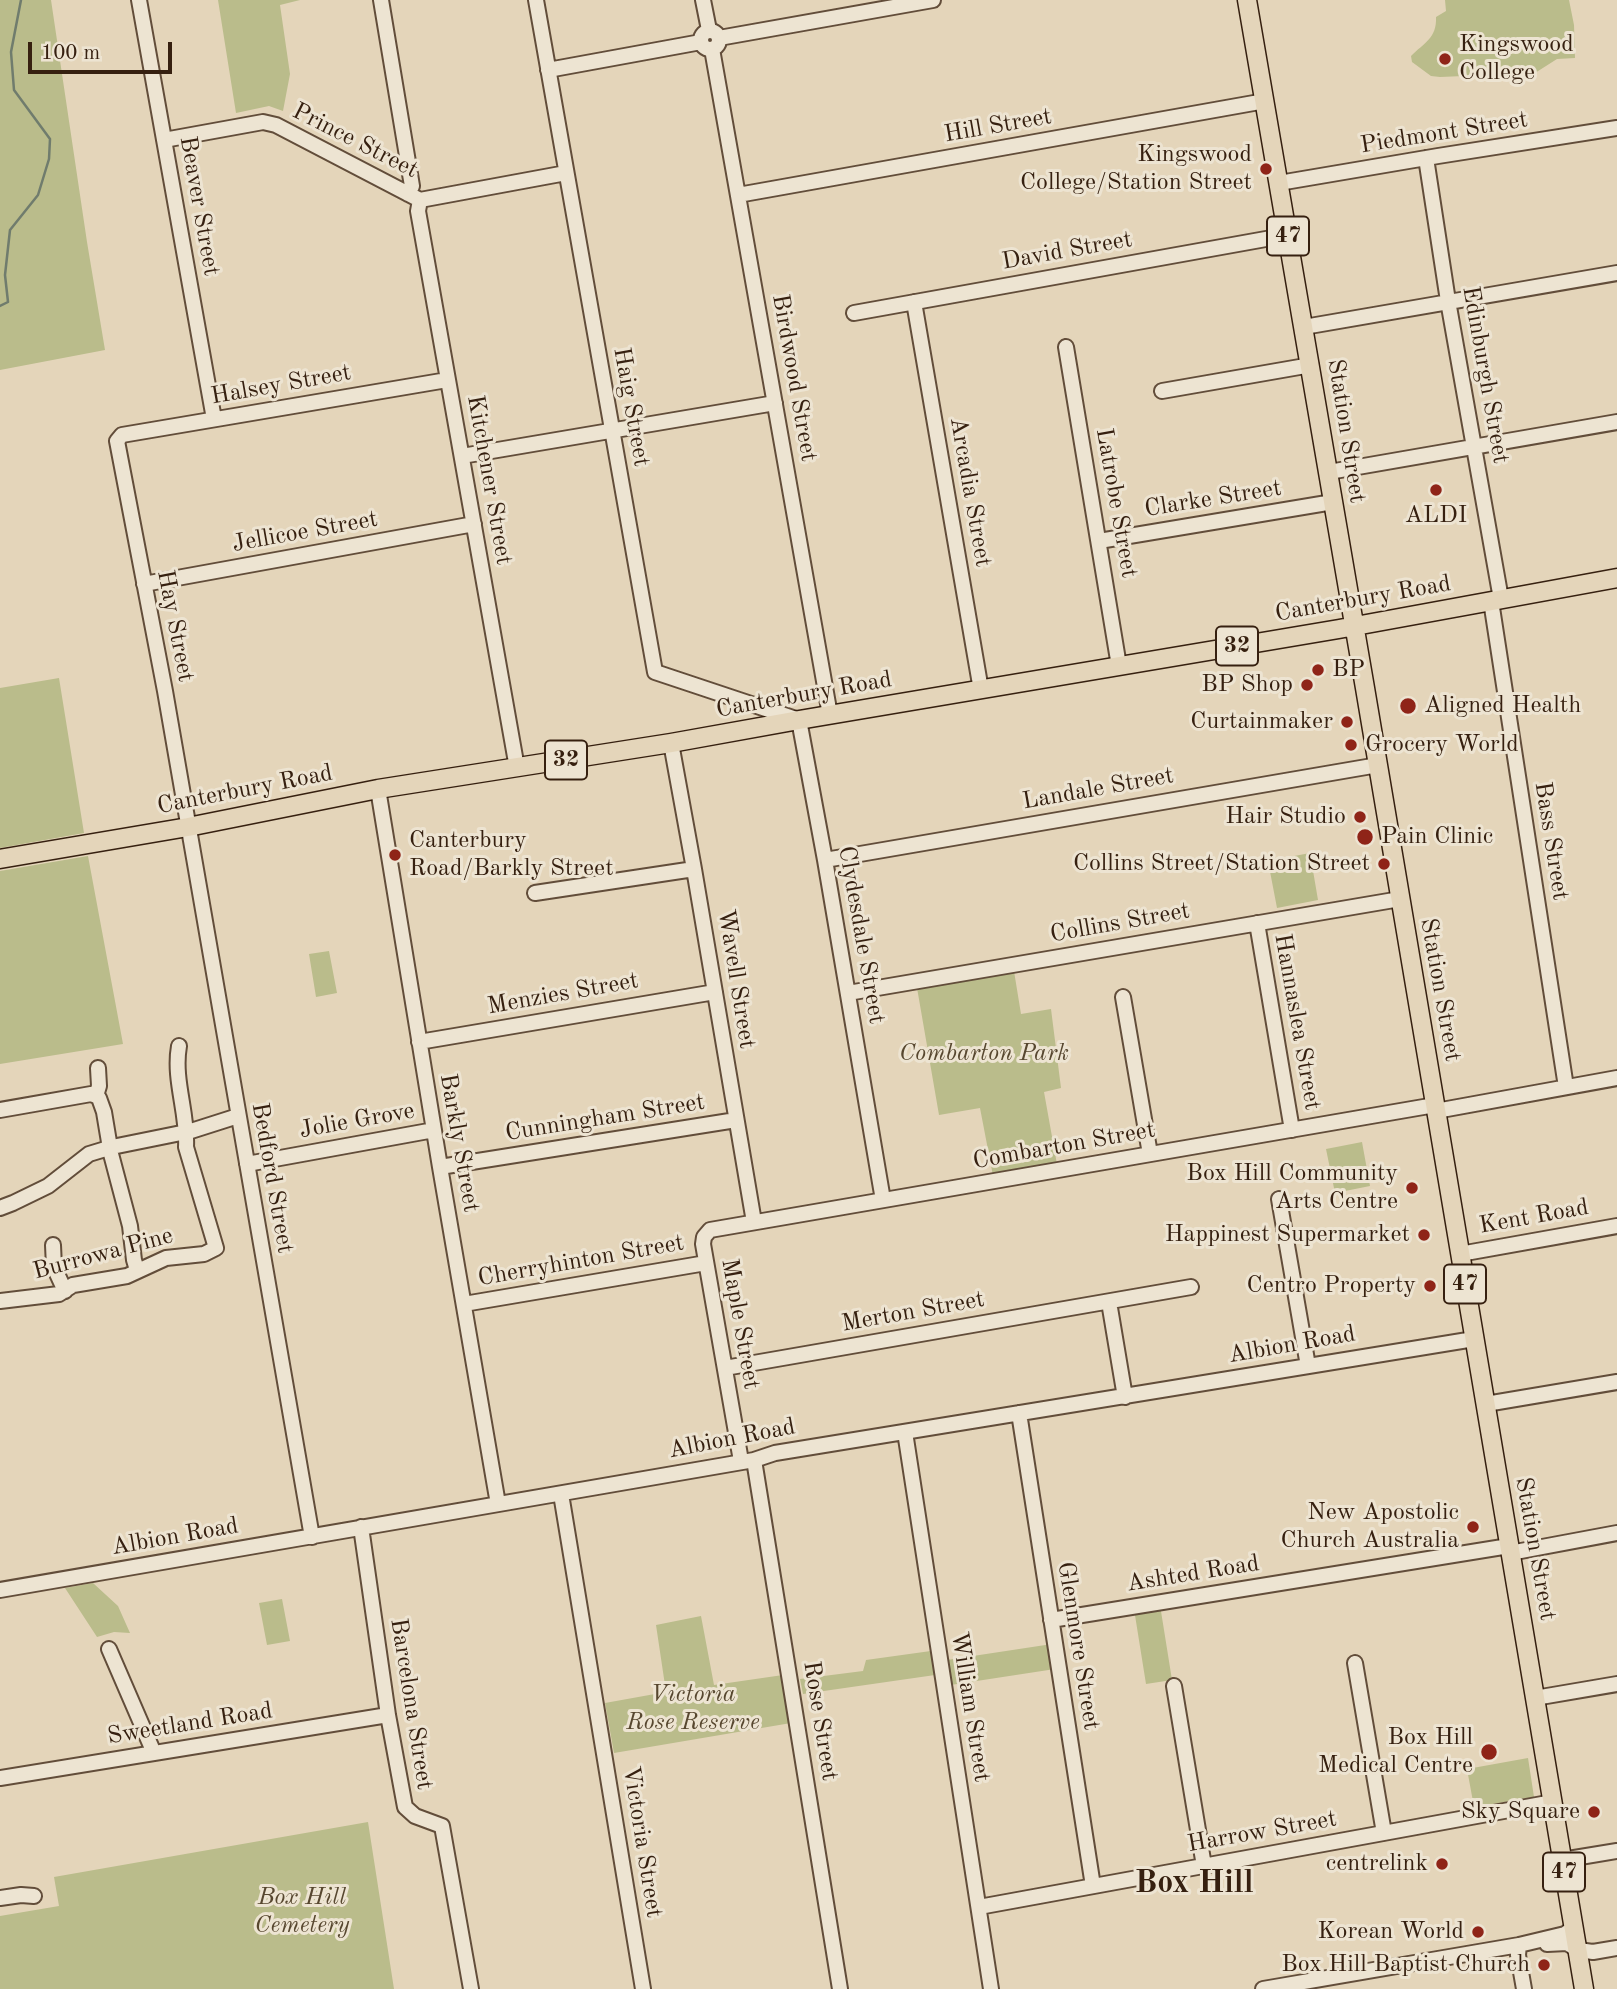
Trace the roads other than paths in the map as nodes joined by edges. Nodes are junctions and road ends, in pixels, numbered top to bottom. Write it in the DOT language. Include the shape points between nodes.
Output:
graph roads {
  1 [pos="139,0"];
  2 [pos="380,0"];
  3 [pos="536,0"];
  4 [pos="703,0"];
  5 [pos="933,0"];
  6 [pos="1247,0"];
  7 [pos="710,40"];
  8 [pos="548,70"];
  9 [pos="1265,101"];
  10 [pos="1617,128"];
  11 [pos="164,140"];
  12 [pos="1426,158"];
  13 [pos="566,173"];
  14 [pos="1279,183"];
  15 [pos="738,195"];
  16 [pos="414,197"];
  17 [pos="1288,234"];
  18 [pos="1617,273"];
  19 [pos="1448,301"];
  20 [pos="914,302"];
  21 [pos="854,313"];
  22 [pos="1304,327"];
  23 [pos="1066,347"];
  24 [pos="1311,365"];
  25 [pos="447,380"];
  26 [pos="1163,391"];
  27 [pos="775,403"];
  28 [pos="214,419"];
  29 [pos="1617,422"];
  30 [pos="612,430"];
  31 [pos="122,435"];
  32 [pos="1475,447"];
  33 [pos="462,456"];
  34 [pos="1329,472"];
  35 [pos="1333,502"];
  36 [pos="474,524"];
  37 [pos="1100,541"];
  38 [pos="1617,578"];
  39 [pos="144,584"];
  40 [pos="1496,600"];
  41 [pos="1354,627"];
  42 [pos="1119,666"];
  43 [pos="981,690"];
  44 [pos="830,715"];
  45 [pos="799,720"];
  46 [pos="671,743"];
  47 [pos="1378,765"];
  48 [pos="517,768"];
  49 [pos="378,789"];
  50 [pos="188,827"];
  51 [pos="0,859"];
  52 [pos="825,860"];
  53 [pos="694,869"];
  54 [pos="535,893"];
  55 [pos="1400,898"];
  56 [pos="1257,923"];
  57 [pos="715,992"];
  58 [pos="848,993"];
  59 [pos="1123,997"];
  60 [pos="419,1042"];
  61 [pos="179,1046"];
  62 [pos="98,1068"];
  63 [pos="1617,1079"];
  64 [pos="1566,1087"];
  65 [pos="96,1096"];
  66 [pos="1435,1108"];
  67 [pos="0,1110"];
  68 [pos="239,1116"];
  69 [pos="736,1120"];
  70 [pos="1292,1129"];
  71 [pos="434,1130"];
  72 [pos="187,1132"];
  73 [pos="110,1148"];
  74 [pos="1150,1154"];
  75 [pos="247,1164"];
  76 [pos="440,1167"];
  77 [pos="1279,1199"];
  78 [pos="883,1200"];
  79 [pos="0,1208"];
  80 [pos="754,1223"];
  81 [pos="1617,1226"];
  82 [pos="704,1237"];
  83 [pos="53,1245"];
  84 [pos="1460,1254"];
  85 [pos="706,1263"];
  86 [pos="137,1270"];
  87 [pos="1191,1287"];
  88 [pos="65,1290"];
  89 [pos="0,1301"];
  90 [pos="1109,1302"];
  91 [pos="464,1304"];
  92 [pos="1475,1339"];
  93 [pos="1308,1366"];
  94 [pos="725,1368"];
  95 [pos="1617,1382"];
  96 [pos="1125,1397"];
  97 [pos="1486,1404"];
  98 [pos="1018,1413"];
  99 [pos="905,1432"];
  100 [pos="748,1461"];
  101 [pos="561,1494"];
  102 [pos="498,1504"];
  103 [pos="361,1527"];
  104 [pos="1617,1533"];
  105 [pos="312,1537"];
  106 [pos="1510,1549"];
  107 [pos="0,1590"];
  108 [pos="1051,1620"];
  109 [pos="109,1649"];
  110 [pos="1355,1663"];
  111 [pos="1617,1684"];
  112 [pos="1174,1686"];
  113 [pos="1535,1698"];
  114 [pos="388,1715"];
  115 [pos="154,1753"];
  116 [pos="0,1778"];
  117 [pos="1553,1802"];
  118 [pos="1384,1833"];
  119 [pos="1617,1851"];
  120 [pos="1562,1860"];
  121 [pos="1204,1866"];
  122 [pos="1093,1886"];
  123 [pos="34,1896"];
  124 [pos="0,1898"];
  125 [pos="979,1907"];
  126 [pos="1574,1927"];
  127 [pos="1518,1945"];
  128 [pos="1617,1948"];
  129 [pos="1577,1950"];
  130 [pos="1287,1987"];
  131 [pos="471,1989"];
  132 [pos="643,1989"];
  133 [pos="840,1989"];
  134 [pos="991,1989"];
  135 [pos="1263,1989"];
  136 [pos="1524,1989"];
  137 [pos="1584,1989"];
  1 -- 11 [label="street, Beaver Street"];
  2 -- 16 [label="street, Kitchener Street"];
  3 -- 8 [label="street, Haig Street"];
  4 -- 7 [label="street, Birdwood Street"];
  5 -- 7 [label="street"];
  6 -- 9 [label="main road, Station Street / 47"];
  7 -- 8 [label="street"];
  7 -- 15 [label="street, Birdwood Street"];
  8 -- 13 [label="street, Haig Street"];
  9 -- 14 [label="main road, Station Street / 47"];
  9 -- 15 [label="street, Hill Street"];
  10 -- 12 [label="street, Piedmont Street"];
  11 -- 16 [label="street, Prince Street" via="264,122"];
  11 -- 28 [label="street, Beaver Street"];
  12 -- 14 [label="street, Piedmont Street"];
  12 -- 19 [label="street, Edinburgh Street"];
  13 -- 16 [label="street, Prince Street"];
  13 -- 30 [label="street, Haig Street"];
  14 -- 17 [label="main road, Station Street / 47"];
  15 -- 27 [label="street, Birdwood Street"];
  16 -- 25 [label="street, Kitchener Street"];
  17 -- 20 [label="street, David Street"];
  17 -- 22 [label="main road, Station Street / 47"];
  18 -- 19 [label="street"];
  19 -- 22 [label="street"];
  19 -- 32 [label="street, Edinburgh Street"];
  20 -- 21 [label="street, David Street"];
  20 -- 43 [label="street, Arcadia Street"];
  22 -- 24 [label="main road, Station Street / 47"];
  23 -- 37 [label="street, Latrobe Street"];
  24 -- 26 [label="street"];
  24 -- 34 [label="main road, Station Street / 47"];
  25 -- 28 [label="street, Halsey Street"];
  25 -- 33 [label="street, Kitchener Street"];
  27 -- 30 [label="street"];
  27 -- 44 [label="street, Birdwood Street"];
  28 -- 31 [label="street, Halsey Street"];
  29 -- 32 [label="street"];
  30 -- 33 [label="street"];
  30 -- 45 [label="street, Haig Street" via="655,672"];
  31 -- 39 [label="street, Hay Street" via="117,441"];
  32 -- 34 [label="street"];
  32 -- 40 [label="street, Edinburgh Street"];
  33 -- 36 [label="street, Kitchener Street"];
  34 -- 35 [label="main road, Station Street / 47"];
  35 -- 37 [label="street, Clarke Street"];
  35 -- 41 [label="main road, Station Street / 47"];
  36 -- 39 [label="street, Jellicoe Street"];
  36 -- 48 [label="street, Kitchener Street"];
  37 -- 42 [label="street, Latrobe Street"];
  38 -- 40 [label="main road, Canterbury Road / 32"];
  39 -- 50 [label="street, Hay Street"];
  40 -- 41 [label="main road, Canterbury Road / 32"];
  40 -- 64 [label="street, Bass Street"];
  41 -- 42 [label="main road, Canterbury Road / 32"];
  41 -- 47 [label="main road, Station Street / 47"];
  42 -- 43 [label="main road, Canterbury Road / 32"];
  43 -- 44 [label="main road, Canterbury Road / 32"];
  44 -- 45 [label="main road, Canterbury Road / 32"];
  45 -- 46 [label="main road, Canterbury Road / 32"];
  45 -- 52 [label="street, Clydesdale Street"];
  46 -- 48 [label="main road, Canterbury Road / 32"];
  46 -- 53 [label="street, Wavell Street"];
  47 -- 52 [label="street, Landale Street"];
  47 -- 55 [label="main road, Station Street / 47"];
  48 -- 49 [label="main road, Canterbury Road / 32"];
  49 -- 50 [label="main road, Canterbury Road / 32"];
  49 -- 60 [label="street, Barkly Street"];
  50 -- 51 [label="main road, Canterbury Road / 32"];
  50 -- 68 [label="street, Bedford Street"];
  52 -- 58 [label="street, Clydesdale Street"];
  53 -- 54 [label="street"];
  53 -- 57 [label="street, Wavell Street"];
  55 -- 56 [label="street, Collins Street"];
  55 -- 66 [label="main road, Station Street / 47"];
  56 -- 58 [label="street, Collins Street"];
  56 -- 70 [label="street, Hannaslea Street"];
  57 -- 60 [label="street, Menzies Street"];
  57 -- 69 [label="street, Wavell Street"];
  58 -- 78 [label="street, Clydesdale Street"];
  59 -- 74 [label="street"];
  60 -- 71 [label="street, Barkly Street"];
  61 -- 72 [label="street"];
  62 -- 65 [label="street"];
  63 -- 64 [label="street, Combarton Street"];
  64 -- 66 [label="street, Combarton Street"];
  65 -- 67 [label="street"];
  65 -- 73 [label="street" via="104,1112"];
  66 -- 70 [label="street, Combarton Street"];
  66 -- 84 [label="main road, Station Street / 47"];
  68 -- 72 [label="street"];
  68 -- 75 [label="street, Bedford Street"];
  69 -- 76 [label="street, Cunningham Street"];
  69 -- 80 [label="street, Wavell Street"];
  70 -- 74 [label="street, Combarton Street"];
  71 -- 75 [label="street, Jolie Grove"];
  71 -- 76 [label="street, Barkly Street"];
  72 -- 73 [label="street"];
  72 -- 86 [label="street, Burrowa Pine" via="186,1147 216,1248 204,1254 166,1258"];
  73 -- 79 [label="street" via="89,1154 48,1186"];
  73 -- 86 [label="street"];
  74 -- 78 [label="street, Combarton Street"];
  75 -- 105 [label="street, Bedford Street"];
  76 -- 91 [label="street, Barkly Street"];
  77 -- 93 [label="street"];
  78 -- 80 [label="street, Combarton Street"];
  80 -- 82 [label="street, Combarton Street" via="710,1230"];
  81 -- 84 [label="street, Kent Road"];
  82 -- 85 [label="street, Maple Street"];
  83 -- 88 [label="street" via="54,1267"];
  84 -- 92 [label="main road, Station Street / 47"];
  85 -- 91 [label="street, Cherryhinton Street"];
  85 -- 94 [label="street, Maple Street"];
  86 -- 88 [label="street, Burrowa Pine"];
  87 -- 90 [label="street, Merton Street"];
  88 -- 89 [label="street, Burrowa Pine"];
  90 -- 94 [label="street, Merton Street"];
  90 -- 96 [label="street"];
  91 -- 102 [label="street, Barkly Street"];
  92 -- 93 [label="street, Albion Road"];
  92 -- 97 [label="main road, Station Street / 47"];
  93 -- 96 [label="street, Albion Road"];
  94 -- 100 [label="street, Maple Street"];
  95 -- 97 [label="street"];
  96 -- 98 [label="street, Albion Road"];
  97 -- 106 [label="main road, Station Street / 47"];
  98 -- 99 [label="street, Albion Road"];
  98 -- 108 [label="street, Glenmore Street"];
  99 -- 100 [label="street, Albion Road"];
  99 -- 125 [label="street, William Street"];
  100 -- 101 [label="street, Albion Road"];
  100 -- 133 [label="street, Rose Street"];
  101 -- 102 [label="street, Albion Road"];
  101 -- 132 [label="street, Victoria Street"];
  102 -- 103 [label="street, Albion Road"];
  103 -- 105 [label="street, Albion Road"];
  103 -- 114 [label="street, Barcelona Street"];
  104 -- 106 [label="street, Ashted Road"];
  105 -- 107 [label="street, Albion Road"];
  106 -- 108 [label="street, Ashted Road"];
  106 -- 113 [label="main road, Station Street / 47"];
  108 -- 122 [label="street, Glenmore Street"];
  109 -- 115 [label="street"];
  110 -- 118 [label="street"];
  111 -- 113 [label="street"];
  112 -- 121 [label="street"];
  113 -- 117 [label="main road, Station Street / 47"];
  114 -- 115 [label="street, Sweetland Road"];
  114 -- 131 [label="street, Barcelona Street" via="405,1807 442,1826"];
  115 -- 116 [label="street, Sweetland Road"];
  117 -- 118 [label="street, Harrow Street"];
  117 -- 120 [label="main road, Station Street / 47"];
  118 -- 121 [label="street, Harrow Street"];
  119 -- 120 [label="street"];
  120 -- 126 [label="main road, Station Street / 47"];
  121 -- 122 [label="street, Harrow Street"];
  122 -- 125 [label="street, Harrow Street"];
  123 -- 124 [label="street"];
  125 -- 134 [label="street, William Street"];
  126 -- 127 [label="street" via="1565,1934"];
  126 -- 129 [label="main road, Station Street / 47"];
  127 -- 129 [label="street" via="1567,1943"];
  127 -- 130 [label="street"];
  127 -- 136 [label="street"];
  128 -- 129 [label="street"];
  129 -- 137 [label="main road, Station Street / 47"];
  130 -- 135 [label="street"];
}
